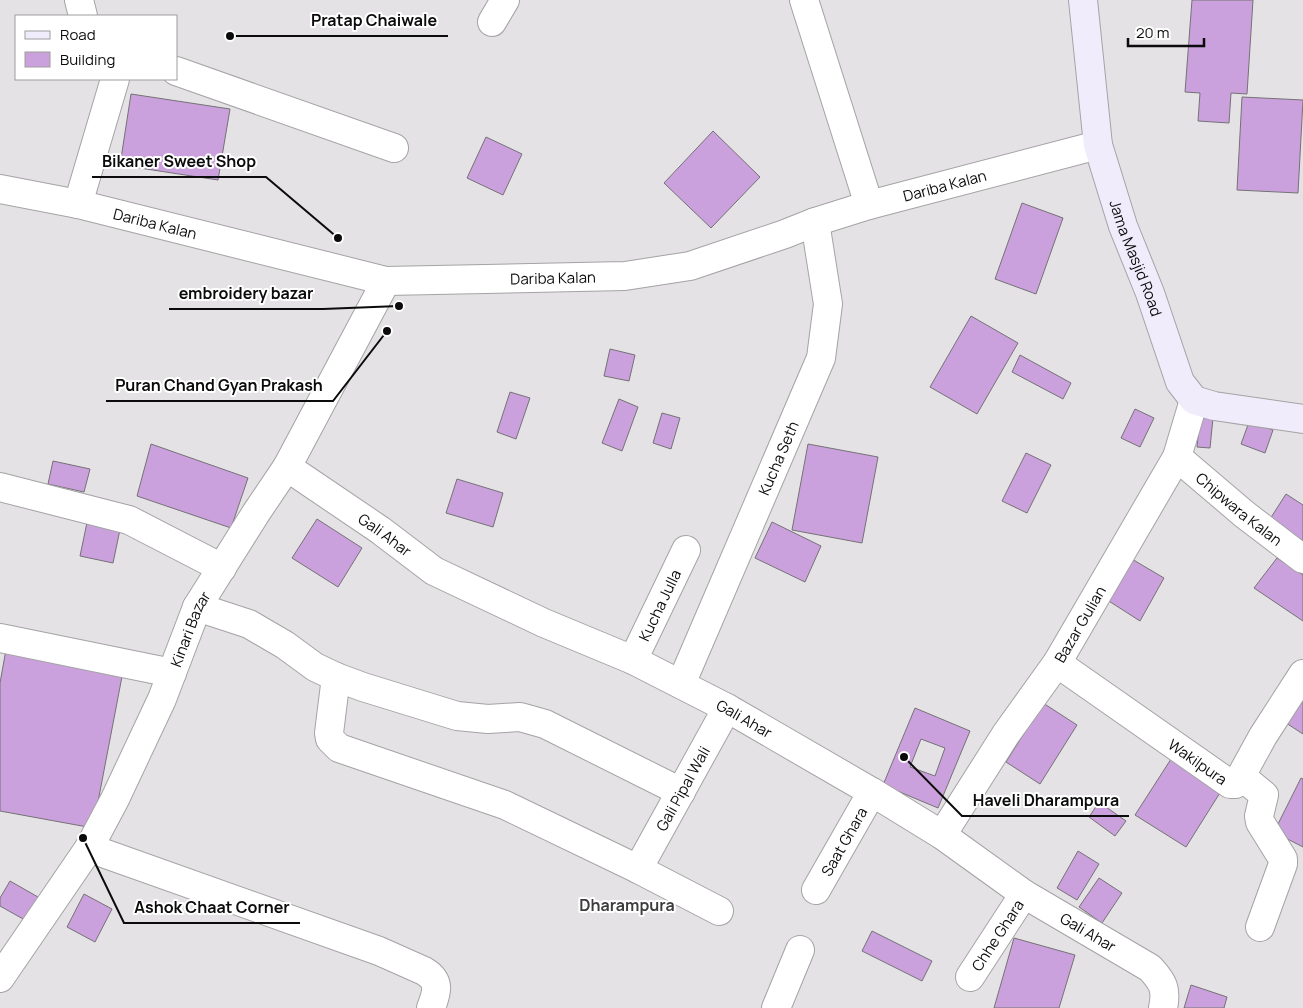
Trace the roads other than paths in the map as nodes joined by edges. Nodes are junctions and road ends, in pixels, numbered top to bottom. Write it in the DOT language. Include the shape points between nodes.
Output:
graph roads {
  1 [pos="79,0"];
  2 [pos="804,0"];
  3 [pos="1083,0"];
  4 [pos="83,15"];
  5 [pos="178,72"];
  6 [pos="115,80"];
  7 [pos="1098,145"];
  8 [pos="394,148"];
  9 [pos="0,189"];
  10 [pos="78,204"];
  11 [pos="869,204"];
  12 [pos="815,222"];
  13 [pos="386,281"];
  14 [pos="1194,400"];
  15 [pos="1303,419"];
  16 [pos="1177,457"];
  17 [pos="288,468"];
  18 [pos="0,487"];
  19 [pos="686,550"];
  20 [pos="1303,559"];
  21 [pos="222,568"];
  22 [pos="197,607"];
  23 [pos="0,638"];
  24 [pos="633,660"];
  25 [pos="1057,663"];
  26 [pos="172,673"];
  27 [pos="1303,674"];
  28 [pos="336,677"];
  29 [pos="681,684"];
  30 [pos="727,708"];
  31 [pos="1241,776"];
  32 [pos="680,792"];
  33 [pos="872,792"];
  34 [pos="942,835"];
  35 [pos="89,848"];
  36 [pos="638,869"];
  37 [pos="816,890"];
  38 [pos="1024,894"];
  39 [pos="719,911"];
  40 [pos="1260,926"];
  41 [pos="800,950"];
  42 [pos="970,977"];
  43 [pos="0,978"];
  44 [pos="431,1008"];
  45 [pos="776,1008"];
  46 [pos="1163,1008"];
  1 -- 4 [label="street"];
  2 -- 11 [label="street"];
  3 -- 7 [label="street, Jama Masjid Road"];
  5 -- 8 [label="street"];
  6 -- 10 [label="street"];
  7 -- 11 [label="street, Dariba Kalan"];
  7 -- 14 [label="street, Jama Masjid Road" via="1123,226 1180,382"];
  9 -- 10 [label="street, Dariba Kalan"];
  10 -- 13 [label="street, Dariba Kalan"];
  11 -- 12 [label="street, Dariba Kalan"];
  12 -- 13 [label="street, Dariba Kalan" via="690,266 625,276"];
  12 -- 29 [label="street, Kucha Seth" via="828,304 820,358"];
  13 -- 17 [label="street, Kinari Bazar"];
  14 -- 15 [label="street"];
  14 -- 16 [label="street, Bazar Gulian"];
  16 -- 20 [label="street, Chipwara Kalan"];
  16 -- 25 [label="street, Bazar Gulian"];
  17 -- 21 [label="street, Kinari Bazar"];
  17 -- 24 [label="street, Gali Ahar" via="434,571 544,623"];
  18 -- 21 [label="street" via="129,520"];
  19 -- 24 [label="street, Kucha Julla"];
  21 -- 22 [label="street, Kinari Bazar"];
  22 -- 26 [label="street, Kinari Bazar"];
  22 -- 28 [label="street" via="248,624"];
  23 -- 26 [label="street"];
  24 -- 29 [label="street, Gali Ahar"];
  25 -- 31 [label="street, Wakilpura" via="1227,783 1235,784"];
  25 -- 34 [label="street, Bazar Gulian" via="1006,734"];
  26 -- 35 [label="street, Kinari Bazar"];
  27 -- 31 [label="street, Wakilpura"];
  28 -- 32 [label="street" via="457,716 488,719 520,717 545,724"];
  28 -- 36 [label="street" via="329,734 339,748 485,797"];
  29 -- 30 [label="street, Gali Ahar"];
  30 -- 32 [label="street, Gali Pipal Wali"];
  30 -- 33 [label="street, Gali Ahar"];
  31 -- 40 [label="street" via="1264,795 1260,822 1283,864"];
  32 -- 36 [label="street, Gali Pipal Wali"];
  33 -- 34 [label="street, Gali Ahar"];
  33 -- 37 [label="street, Saat Ghara"];
  34 -- 38 [label="street, Gali Ahar"];
  35 -- 43 [label="street, Kinari Bazar"];
  35 -- 44 [label="street" via="379,951 424,971 436,984"];
  36 -- 39 [label="street"];
  38 -- 42 [label="street, Chhe Ghara"];
  38 -- 46 [label="street, Gali Ahar" via="1150,968 1164,985"];
  41 -- 45 [label="street"];
}
